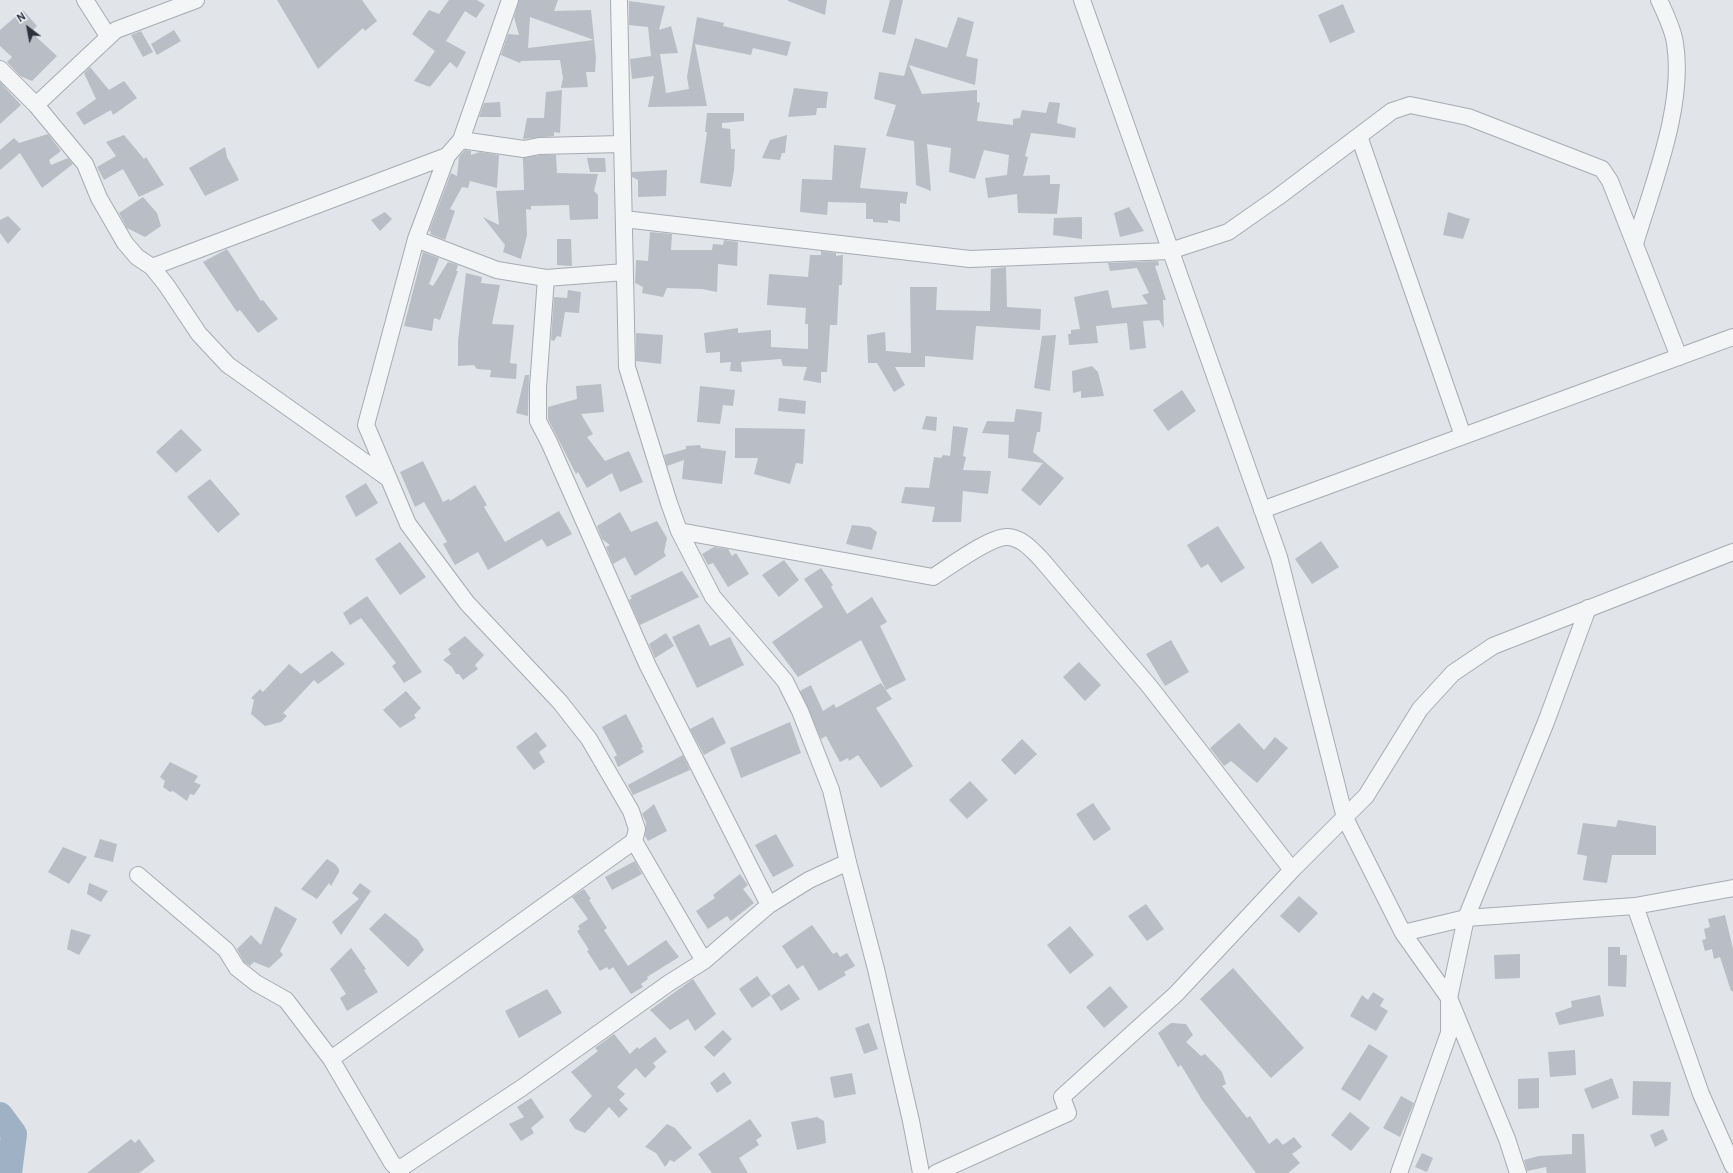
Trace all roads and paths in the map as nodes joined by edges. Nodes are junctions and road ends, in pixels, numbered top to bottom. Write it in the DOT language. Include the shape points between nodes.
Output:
graph roads {
  1 [pos="85,0"];
  2 [pos="196,0"];
  3 [pos="510,0"];
  4 [pos="619,0"];
  5 [pos="1082,0"];
  6 [pos="1659,0"];
  7 [pos="108,36"];
  8 [pos="0,69"];
  9 [pos="36,105"];
  10 [pos="1359,136"];
  11 [pos="461,140"];
  12 [pos="622,144"];
  13 [pos="447,156"];
  14 [pos="624,219"];
  15 [pos="416,239"];
  16 [pos="1635,244"];
  17 [pos="1170,251"];
  18 [pos="152,266"];
  19 [pos="625,272"];
  20 [pos="546,278"];
  21 [pos="1733,337"];
  22 [pos="1679,357"];
  23 [pos="1463,436"];
  24 [pos="389,479"];
  25 [pos="1262,510"];
  26 [pos="679,531"];
  27 [pos="1733,552"];
  28 [pos="1588,608"];
  29 [pos="1345,818"];
  30 [pos="634,841"];
  31 [pos="848,862"];
  32 [pos="1292,870"];
  33 [pos="138,875"];
  34 [pos="1733,888"];
  35 [pos="769,905"];
  36 [pos="1635,906"];
  37 [pos="1466,918"];
  38 [pos="1403,933"];
  39 [pos="704,961"];
  40 [pos="1449,998"];
  41 [pos="331,1059"];
  42 [pos="1733,1166"];
  43 [pos="921,1173"];
  44 [pos="936,1173"];
  45 [pos="1399,1173"];
  46 [pos="1518,1173"];
  1 -- 7 [label="street"];
  2 -- 7 [label="street" via="116,30"];
  3 -- 11 [label="street"];
  4 -- 12 [label="street"];
  5 -- 17 [label="street"];
  6 -- 16 [label="street" via="1675,42 1677,92 1665,143"];
  7 -- 9 [label="street"];
  8 -- 9 [label="street"];
  9 -- 18 [label="street" via="85,164 98,198 125,243 137,257"];
  10 -- 16 [label="street" via="1392,111 1410,105 1468,117 1602,169 1610,181"];
  10 -- 17 [label="street" via="1228,232"];
  10 -- 23 [label="street"];
  11 -- 12 [label="street" via="524,149"];
  11 -- 13 [label="street"];
  12 -- 14 [label="street"];
  13 -- 15 [label="street"];
  13 -- 18 [label="street"];
  14 -- 17 [label="street" via="970,259"];
  14 -- 19 [label="street"];
  15 -- 20 [label="street" via="497,270"];
  15 -- 24 [label="street" via="366,425"];
  16 -- 22 [label="street"];
  17 -- 25 [label="street"];
  18 -- 24 [label="street" via="199,334 228,365"];
  19 -- 20 [label="street"];
  19 -- 26 [label="street" via="626,367"];
  20 -- 35 [label="street" via="538,421 648,666"];
  21 -- 22 [label="street"];
  22 -- 23 [label="street"];
  23 -- 25 [label="street"];
  24 -- 30 [label="street" via="408,524 467,603 560,702 589,739 630,811 637,829"];
  25 -- 29 [label="street" via="1279,557"];
  26 -- 31 [label="street" via="713,596 785,681 800,711 831,790"];
  26 -- 32 [label="street" via="933,577 996,538 1009,537 1024,542 1150,687"];
  27 -- 28 [label="street"];
  28 -- 29 [label="street" via="1492,646 1452,673 1420,709 1366,796"];
  28 -- 37 [label="street" via="1546,722"];
  29 -- 32 [label="street"];
  29 -- 38 [label="street"];
  30 -- 39 [label="street"];
  30 -- 41 [label="street"];
  31 -- 35 [label="street" via="809,880"];
  31 -- 43 [label="street" via="912,1121"];
  32 -- 44 [label="street" via="1176,994 1062,1097 1068,1113"];
  33 -- 41 [label="street" via="226,950 237,968 256,983 286,1000"];
  34 -- 36 [label="street"];
  35 -- 39 [label="street"];
  36 -- 37 [label="street"];
  36 -- 42 [label="street" via="1700,1094"];
  37 -- 38 [label="street"];
  37 -- 40 [label="street"];
  38 -- 40 [label="street"];
  39 -- 41 [label="street" via="669,983 524,1087 404,1166 397,1168 392,1164"];
  40 -- 45 [label="street" via="1449,1033"];
  40 -- 46 [label="street" via="1507,1139"];
}
